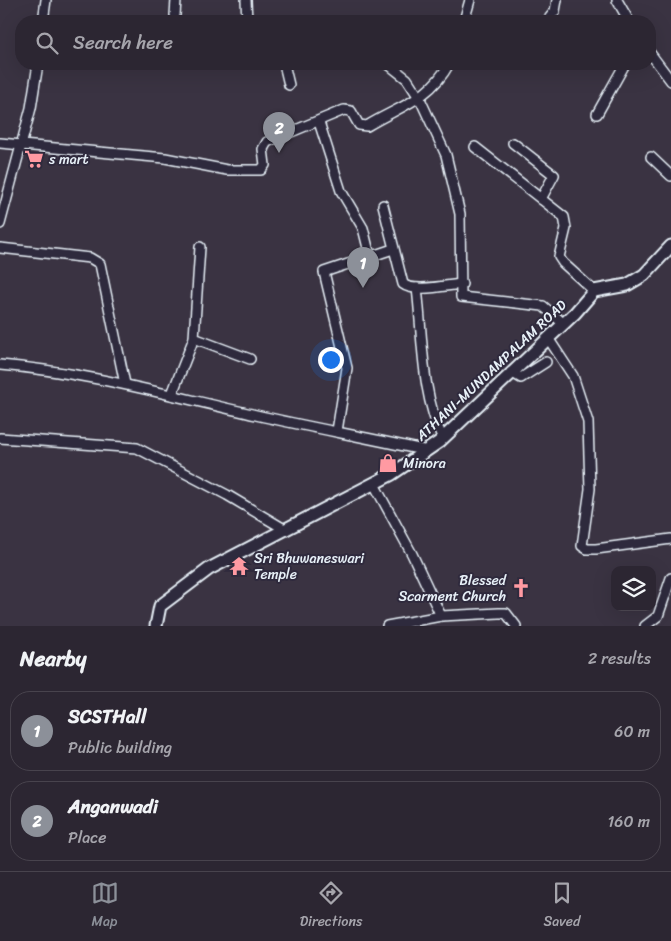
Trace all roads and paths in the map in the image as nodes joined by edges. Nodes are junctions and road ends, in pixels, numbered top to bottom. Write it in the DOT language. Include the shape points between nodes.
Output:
graph roads {
  1 [pos="46,0"];
  2 [pos="176,0"];
  3 [pos="246,0"];
  4 [pos="470,0"];
  5 [pos="557,0"];
  6 [pos="617,0"];
  7 [pos="44,15"];
  8 [pos="175,15"];
  9 [pos="247,15"];
  10 [pos="466,15"];
  11 [pos="551,15"];
  12 [pos="626,15"];
  13 [pos="656,60"];
  14 [pos="37,70"];
  15 [pos="285,70"];
  16 [pos="396,70"];
  17 [pos="444,70"];
  18 [pos="622,70"];
  19 [pos="671,81"];
  20 [pos="289,85"];
  21 [pos="420,99"];
  22 [pos="597,114"];
  23 [pos="319,122"];
  24 [pos="0,143"];
  25 [pos="513,143"];
  26 [pos="21,145"];
  27 [pos="475,147"];
  28 [pos="651,157"];
  29 [pos="671,176"];
  30 [pos="541,199"];
  31 [pos="383,205"];
  32 [pos="0,224"];
  33 [pos="671,246"];
  34 [pos="200,247"];
  35 [pos="0,248"];
  36 [pos="393,249"];
  37 [pos="370,256"];
  38 [pos="462,284"];
  39 [pos="417,288"];
  40 [pos="594,291"];
  41 [pos="564,324"];
  42 [pos="194,338"];
  43 [pos="548,338"];
  44 [pos="250,359"];
  45 [pos="546,362"];
  46 [pos="0,365"];
  47 [pos="511,372"];
  48 [pos="125,384"];
  49 [pos="172,394"];
  50 [pos="337,431"];
  51 [pos="0,438"];
  52 [pos="443,439"];
  53 [pos="427,451"];
  54 [pos="374,484"];
  55 [pos="286,530"];
  56 [pos="671,539"];
  57 [pos="671,578"];
  58 [pos="440,616"];
  59 [pos="156,626"];
  60 [pos="387,626"];
  61 [pos="516,626"];
  62 [pos="645,626"];
  1 -- 7 [label="street"];
  2 -- 8 [label="street"];
  3 -- 9 [label="street"];
  4 -- 10 [label="street"];
  5 -- 11 [label="street"];
  6 -- 12 [label="street"];
  13 -- 19 [label="street"];
  14 -- 26 [label="street"];
  15 -- 20 [label="street"];
  16 -- 21 [label="street" via="408,79"];
  17 -- 21 [label="street"];
  18 -- 22 [label="street"];
  21 -- 23 [label="street" via="367,126 358,124 348,110"];
  21 -- 38 [label="street" via="446,155 460,214"];
  23 -- 26 [label="street" via="267,142 263,149 265,165 261,170 227,170 165,158"];
  23 -- 37 [label="street" via="341,191 363,228"];
  24 -- 26 [label="street"];
  25 -- 30 [label="street" via="554,175"];
  26 -- 32 [label="street"];
  27 -- 30 [label="street"];
  28 -- 29 [label="street"];
  30 -- 40 [label="street" via="566,222 560,251 562,263"];
  31 -- 36 [label="street"];
  33 -- 40 [label="street" via="644,275 627,284"];
  34 -- 42 [label="street"];
  35 -- 48 [label="street" via="90,258 100,264"];
  36 -- 37 [label="street"];
  36 -- 39 [label="street" via="403,284"];
  37 -- 50 [label="street" via="324,272 347,368"];
  38 -- 39 [label="street"];
  38 -- 41 [label="street" via="461,297 543,306"];
  39 -- 52 [label="street" via="430,403"];
  40 -- 41 [label="street, ATHANI-MUNDAMPALAM ROAD"];
  41 -- 43 [label="street, ATHANI-MUNDAMPALAM ROAD"];
  42 -- 44 [label="street"];
  42 -- 49 [label="street"];
  43 -- 47 [label="street, ATHANI-MUNDAMPALAM ROAD"];
  43 -- 56 [label="street" via="573,376 588,422 590,489 582,546 596,549"];
  45 -- 47 [label="street" via="521,378"];
  46 -- 48 [label="street"];
  47 -- 52 [label="street, ATHANI-MUNDAMPALAM ROAD"];
  48 -- 49 [label="street"];
  49 -- 50 [label="street"];
  50 -- 53 [label="street"];
  51 -- 55 [label="street" via="136,448"];
  52 -- 53 [label="street, ATHANI-MUNDAMPALAM ROAD"];
  53 -- 54 [label="street, ATHANI-MUNDAMPALAM ROAD"];
  54 -- 55 [label="street, ATHANI-MUNDAMPALAM ROAD"];
  54 -- 58 [label="street" via="412,554"];
  55 -- 59 [label="street, ATHANI-MUNDAMPALAM ROAD" via="209,569 160,606"];
  57 -- 62 [label="street" via="658,616"];
  58 -- 60 [label="street"];
  58 -- 61 [label="street" via="506,613"];
}
